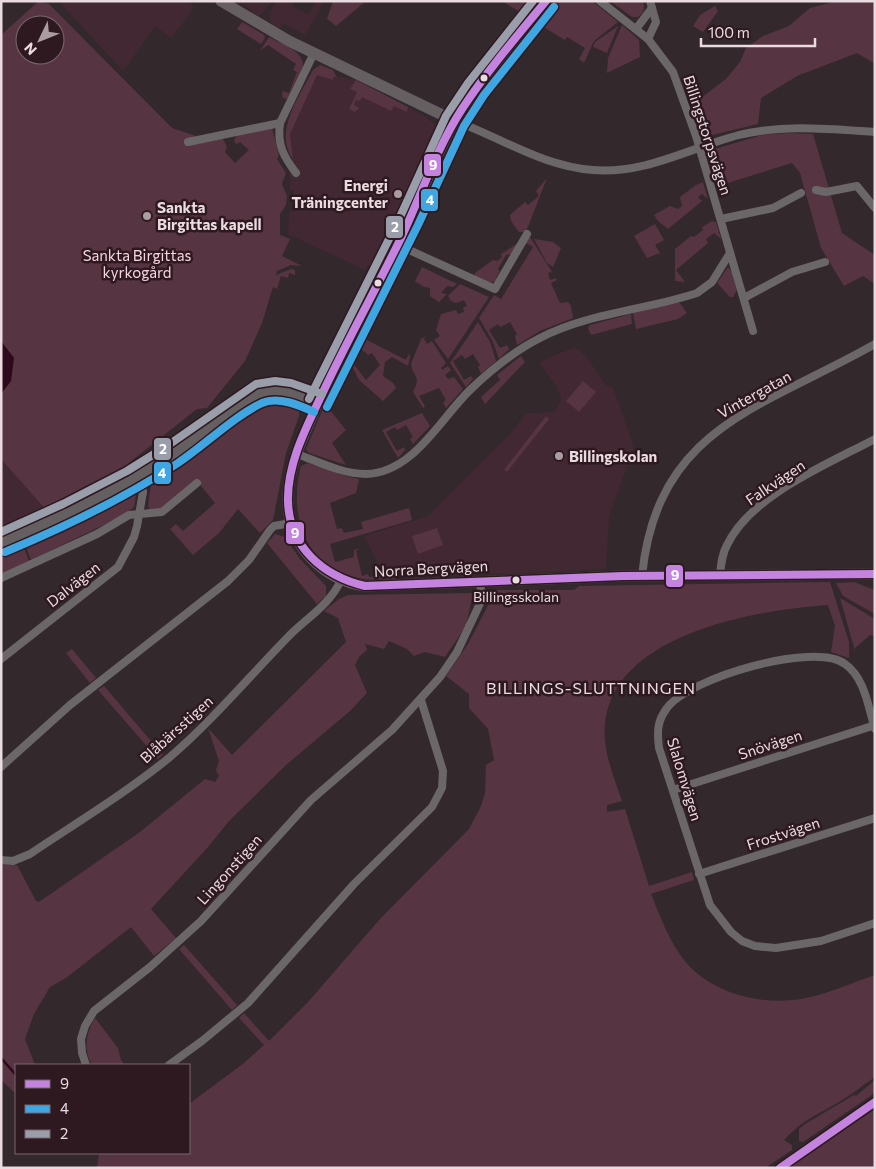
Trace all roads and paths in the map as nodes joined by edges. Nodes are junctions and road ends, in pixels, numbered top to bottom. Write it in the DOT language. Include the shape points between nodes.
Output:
graph roads {
  1 [pos="221,1"];
  2 [pos="546,1"];
  3 [pos="600,1"];
  4 [pos="651,5"];
  5 [pos="636,29"];
  6 [pos="648,39"];
  7 [pos="314,53"];
  8 [pos="455,121"];
  9 [pos="280,123"];
  10 [pos="875,132"];
  11 [pos="188,142"];
  12 [pos="700,148"];
  13 [pos="296,173"];
  14 [pos="816,190"];
  15 [pos="801,193"];
  16 [pos="875,208"];
  17 [pos="721,219"];
  18 [pos="527,234"];
  19 [pos="398,245"];
  20 [pos="730,253"];
  21 [pos="825,262"];
  22 [pos="744,298"];
  23 [pos="753,331"];
  24 [pos="875,344"];
  25 [pos="318,403"];
  26 [pos="875,439"];
  27 [pos="297,454"];
  28 [pos="139,476"];
  29 [pos="196,483"];
  30 [pos="140,514"];
  31 [pos="291,522"];
  32 [pos="1,543"];
  33 [pos="720,574"];
  34 [pos="875,574"];
  35 [pos="642,576"];
  36 [pos="1,578"];
  37 [pos="341,580"];
  38 [pos="480,583"];
  39 [pos="1,659"];
  40 [pos="421,700"];
  41 [pos="874,727"];
  42 [pos="1,767"];
  43 [pos="673,790"];
  44 [pos="875,818"];
  45 [pos="1,860"];
  46 [pos="699,874"];
  47 [pos="875,923"];
  48 [pos="86,1064"];
  49 [pos="170,1064"];
  50 [pos="875,1102"];
  51 [pos="780,1168"];
  1 -- 7 [label="street"];
  2 -- 8 [label="street, Norra Bergvägen" via="476,89"];
  3 -- 5 [label="street, Billingstorpsvägen"];
  4 -- 5 [label="street"];
  4 -- 6 [label="street" via="656,22"];
  5 -- 6 [label="street, Billingstorpsvägen"];
  6 -- 12 [label="street, Billingstorpsvägen" via="673,72"];
  7 -- 8 [label="street"];
  7 -- 9 [label="street"];
  8 -- 12 [label="street" via="540,158 575,168 628,170 661,163"];
  8 -- 19 [label="street, Norra Bergvägen"];
  9 -- 11 [label="street"];
  9 -- 13 [label="street" via="279,145"];
  10 -- 12 [label="street" via="766,130"];
  12 -- 17 [label="street, Billingstorpsvägen"];
  14 -- 16 [label="street" via="826,192 857,186"];
  15 -- 17 [label="street, Billingstorpsvägen" via="773,208"];
  17 -- 20 [label="street, Billingstorpsvägen"];
  18 -- 19 [label="street" via="495,289"];
  19 -- 25 [label="street, Norra Bergvägen"];
  20 -- 22 [label="street, Billingstorpsvägen"];
  20 -- 27 [label="street" via="712,282 697,293 570,325 530,343 483,378 413,452 394,467 356,473"];
  21 -- 22 [label="street" via="792,272"];
  22 -- 23 [label="street, Billingstorpsvägen"];
  24 -- 35 [label="street, Vintergatan" via="739,414 693,452 667,488 652,517 643,555"];
  25 -- 27 [label="street, Norra Bergvägen"];
  25 -- 28 [label="street" via="276,390 260,393"];
  26 -- 33 [label="street, Falkvägen" via="790,485 751,514 727,544"];
  27 -- 31 [label="street, Norra Bergvägen" via="289,490"];
  28 -- 30 [label="street, Dalvägen" via="143,492"];
  28 -- 32 [label="street" via="62,517"];
  29 -- 30 [label="street, Dalvägen" via="162,512"];
  30 -- 36 [label="street, Dalvägen" via="129,516"];
  30 -- 39 [label="street, Dalvägen" via="134,538 118,567"];
  31 -- 37 [label="street, Norra Bergvägen" via="305,552 322,570"];
  31 -- 42 [label="street" via="274,526 249,560 228,581 70,705"];
  33 -- 34 [label="street, Norra Bergvägen"];
  33 -- 35 [label="street, Norra Bergvägen"];
  35 -- 38 [label="street, Norra Bergvägen"];
  37 -- 38 [label="street, Norra Bergvägen" via="379,587"];
  37 -- 45 [label="street, Blåbärsstigen" via="327,602 296,628 169,757 30,854 12,861"];
  38 -- 40 [label="street, Lingonstigen" via="482,599 457,652"];
  40 -- 48 [label="street, Lingonstigen" via="392,730 311,800 223,899 182,939 94,1011 81,1039"];
  40 -- 49 [label="street" via="443,771 442,788 432,807 354,884 248,1003"];
  41 -- 43 [label="street, Snövägen"];
  41 -- 43 [label="street, Slalomvägen" via="862,686 855,674 838,659 793,658 749,667 690,691 668,706 660,718 657,731 659,748"];
  43 -- 46 [label="street, Slalomvägen"];
  44 -- 46 [label="street, Frostvägen"];
  46 -- 47 [label="street, Slalomvägen" via="710,905 721,922 742,941 755,946 776,948 821,940"];
  50 -- 51 [label="street"];
}
